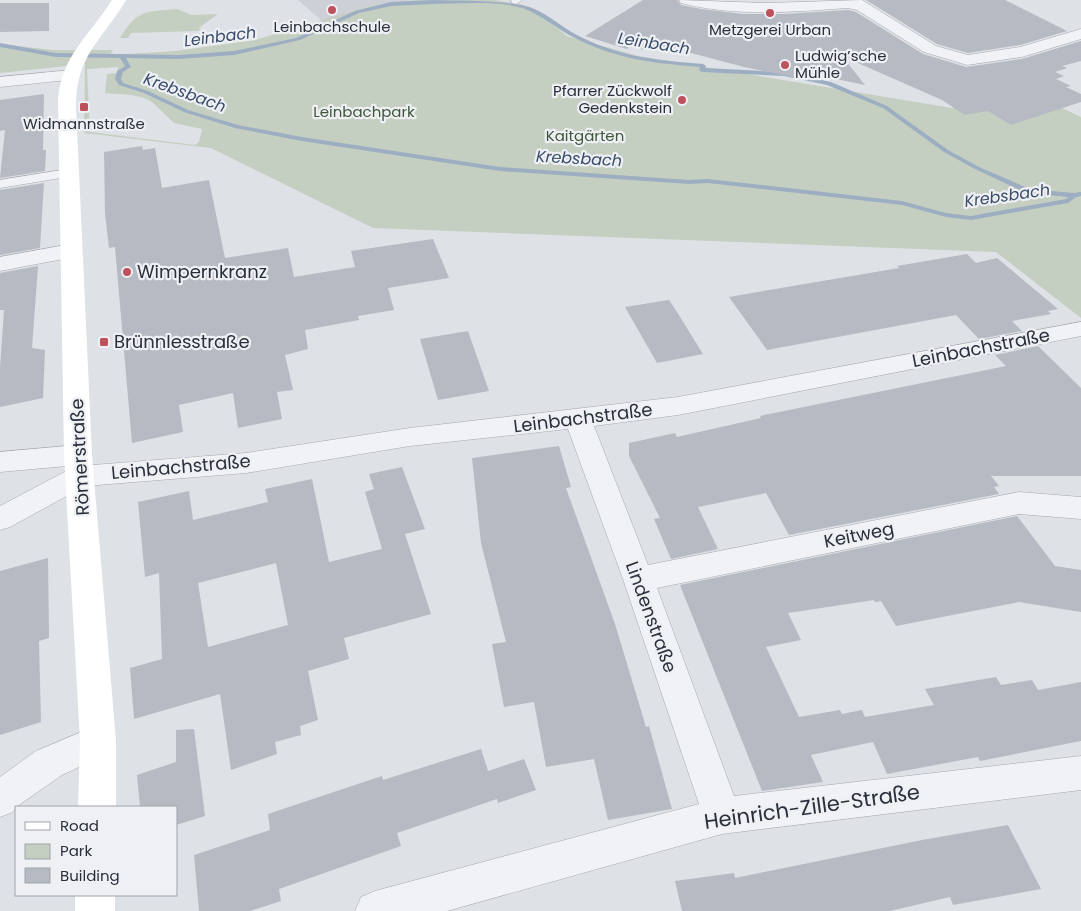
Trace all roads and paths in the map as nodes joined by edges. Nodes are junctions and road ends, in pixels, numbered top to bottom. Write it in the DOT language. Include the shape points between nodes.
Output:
graph roads {
  1 [pos="119,0"];
  2 [pos="686,0"];
  3 [pos="857,3"];
  4 [pos="1081,34"];
  5 [pos="77,62"];
  6 [pos="0,82"];
  7 [pos="68,173"];
  8 [pos="0,184"];
  9 [pos="71,251"];
  10 [pos="0,264"];
  11 [pos="1081,329"];
  12 [pos="578,419"];
  13 [pos="0,462"];
  14 [pos="79,465"];
  15 [pos="1081,508"];
  16 [pos="0,519"];
  17 [pos="638,579"];
  18 [pos="98,741"];
  19 [pos="1081,772"];
  20 [pos="0,799"];
  21 [pos="97,806"];
  22 [pos="722,816"];
  23 [pos="95,896"];
  24 [pos="95,911"];
  25 [pos="375,911"];
  1 -- 5 [label="main road, Römerstraße"];
  2 -- 3 [label="street" via="711,6 756,9"];
  3 -- 4 [label="street" via="930,49 967,60 1022,52"];
  5 -- 6 [label="street"];
  5 -- 7 [label="main road, Römerstraße" via="68,86"];
  7 -- 8 [label="lane"];
  7 -- 9 [label="main road, Römerstraße"];
  9 -- 10 [label="street"];
  9 -- 14 [label="main road, Römerstraße"];
  11 -- 12 [label="street, Leinbachstraße" via="678,406"];
  12 -- 14 [label="street, Leinbachstraße" via="410,437 246,463"];
  12 -- 17 [label="street, Lindenstraße"];
  13 -- 14 [label="street, Leinbachstraße"];
  14 -- 16 [label="street"];
  14 -- 18 [label="main road, Römerstraße"];
  15 -- 17 [label="street, Keitweg" via="1019,503"];
  17 -- 22 [label="street, Lindenstraße"];
  18 -- 20 [label="street" via="49,763"];
  18 -- 21 [label="main road, Römerstraße"];
  19 -- 22 [label="street, Heinrich-Zille-Straße"];
  22 -- 25 [label="street, Heinrich-Zille-Straße"];
  23 -- 24 [label="main road"];
}
